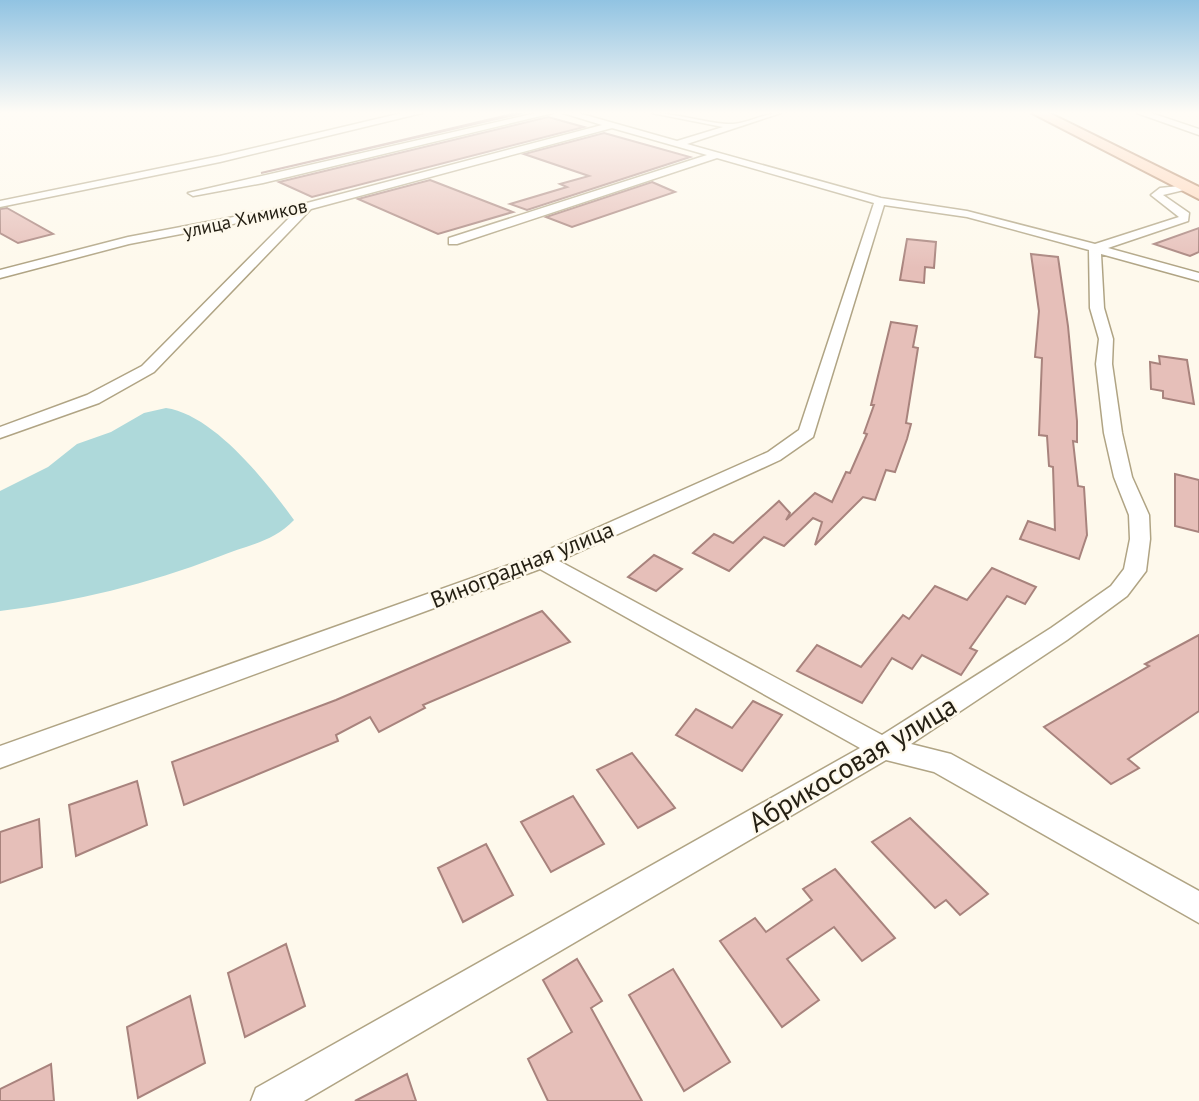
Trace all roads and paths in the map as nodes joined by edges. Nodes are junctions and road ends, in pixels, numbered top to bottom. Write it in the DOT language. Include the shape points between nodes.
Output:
graph roads {
  1 [pos="194,164"];
  2 [pos="330,164"];
  3 [pos="465,164"];
  4 [pos="688,164"];
  5 [pos="750,164"];
  6 [pos="1139,164"];
  7 [pos="1184,187"];
  8 [pos="193,193"];
  9 [pos="1199,194"];
  10 [pos="880,201"];
  11 [pos="0,204"];
  12 [pos="307,206"];
  13 [pos="453,241"];
  14 [pos="1095,248"];
  15 [pos="0,274"];
  16 [pos="1199,277"];
  17 [pos="0,433"];
  18 [pos="542,561"];
  19 [pos="883,748"];
  20 [pos="0,757"];
  21 [pos="1199,908"];
  22 [pos="269,1101"];
  1 -- 11 [label="street"];
  2 -- 8 [label="street"];
  3 -- 12 [label="street, улица Химиков"];
  4 -- 13 [label="street"];
  5 -- 10 [label="street"];
  6 -- 7 [label="main road"];
  7 -- 9 [label="main road"];
  7 -- 14 [label="street" via="1156,195 1185,215 1184,219"];
  10 -- 14 [label="street" via="967,214"];
  10 -- 18 [label="street, Виноградная улица" via="807,433 774,456"];
  12 -- 15 [label="street, улица Химиков" via="128,242"];
  12 -- 17 [label="street" via="148,369 93,399"];
  14 -- 16 [label="street"];
  14 -- 19 [label="street, Абрикосовая улица" via="1097,308 1106,339 1104,364 1113,433 1123,477 1139,515 1135,571 1119,591 1059,634"];
  18 -- 19 [label="street"];
  18 -- 20 [label="street, Виноградная улица"];
  19 -- 21 [label="street" via="941,762"];
  19 -- 22 [label="street, Абрикосовая улица"];
}
